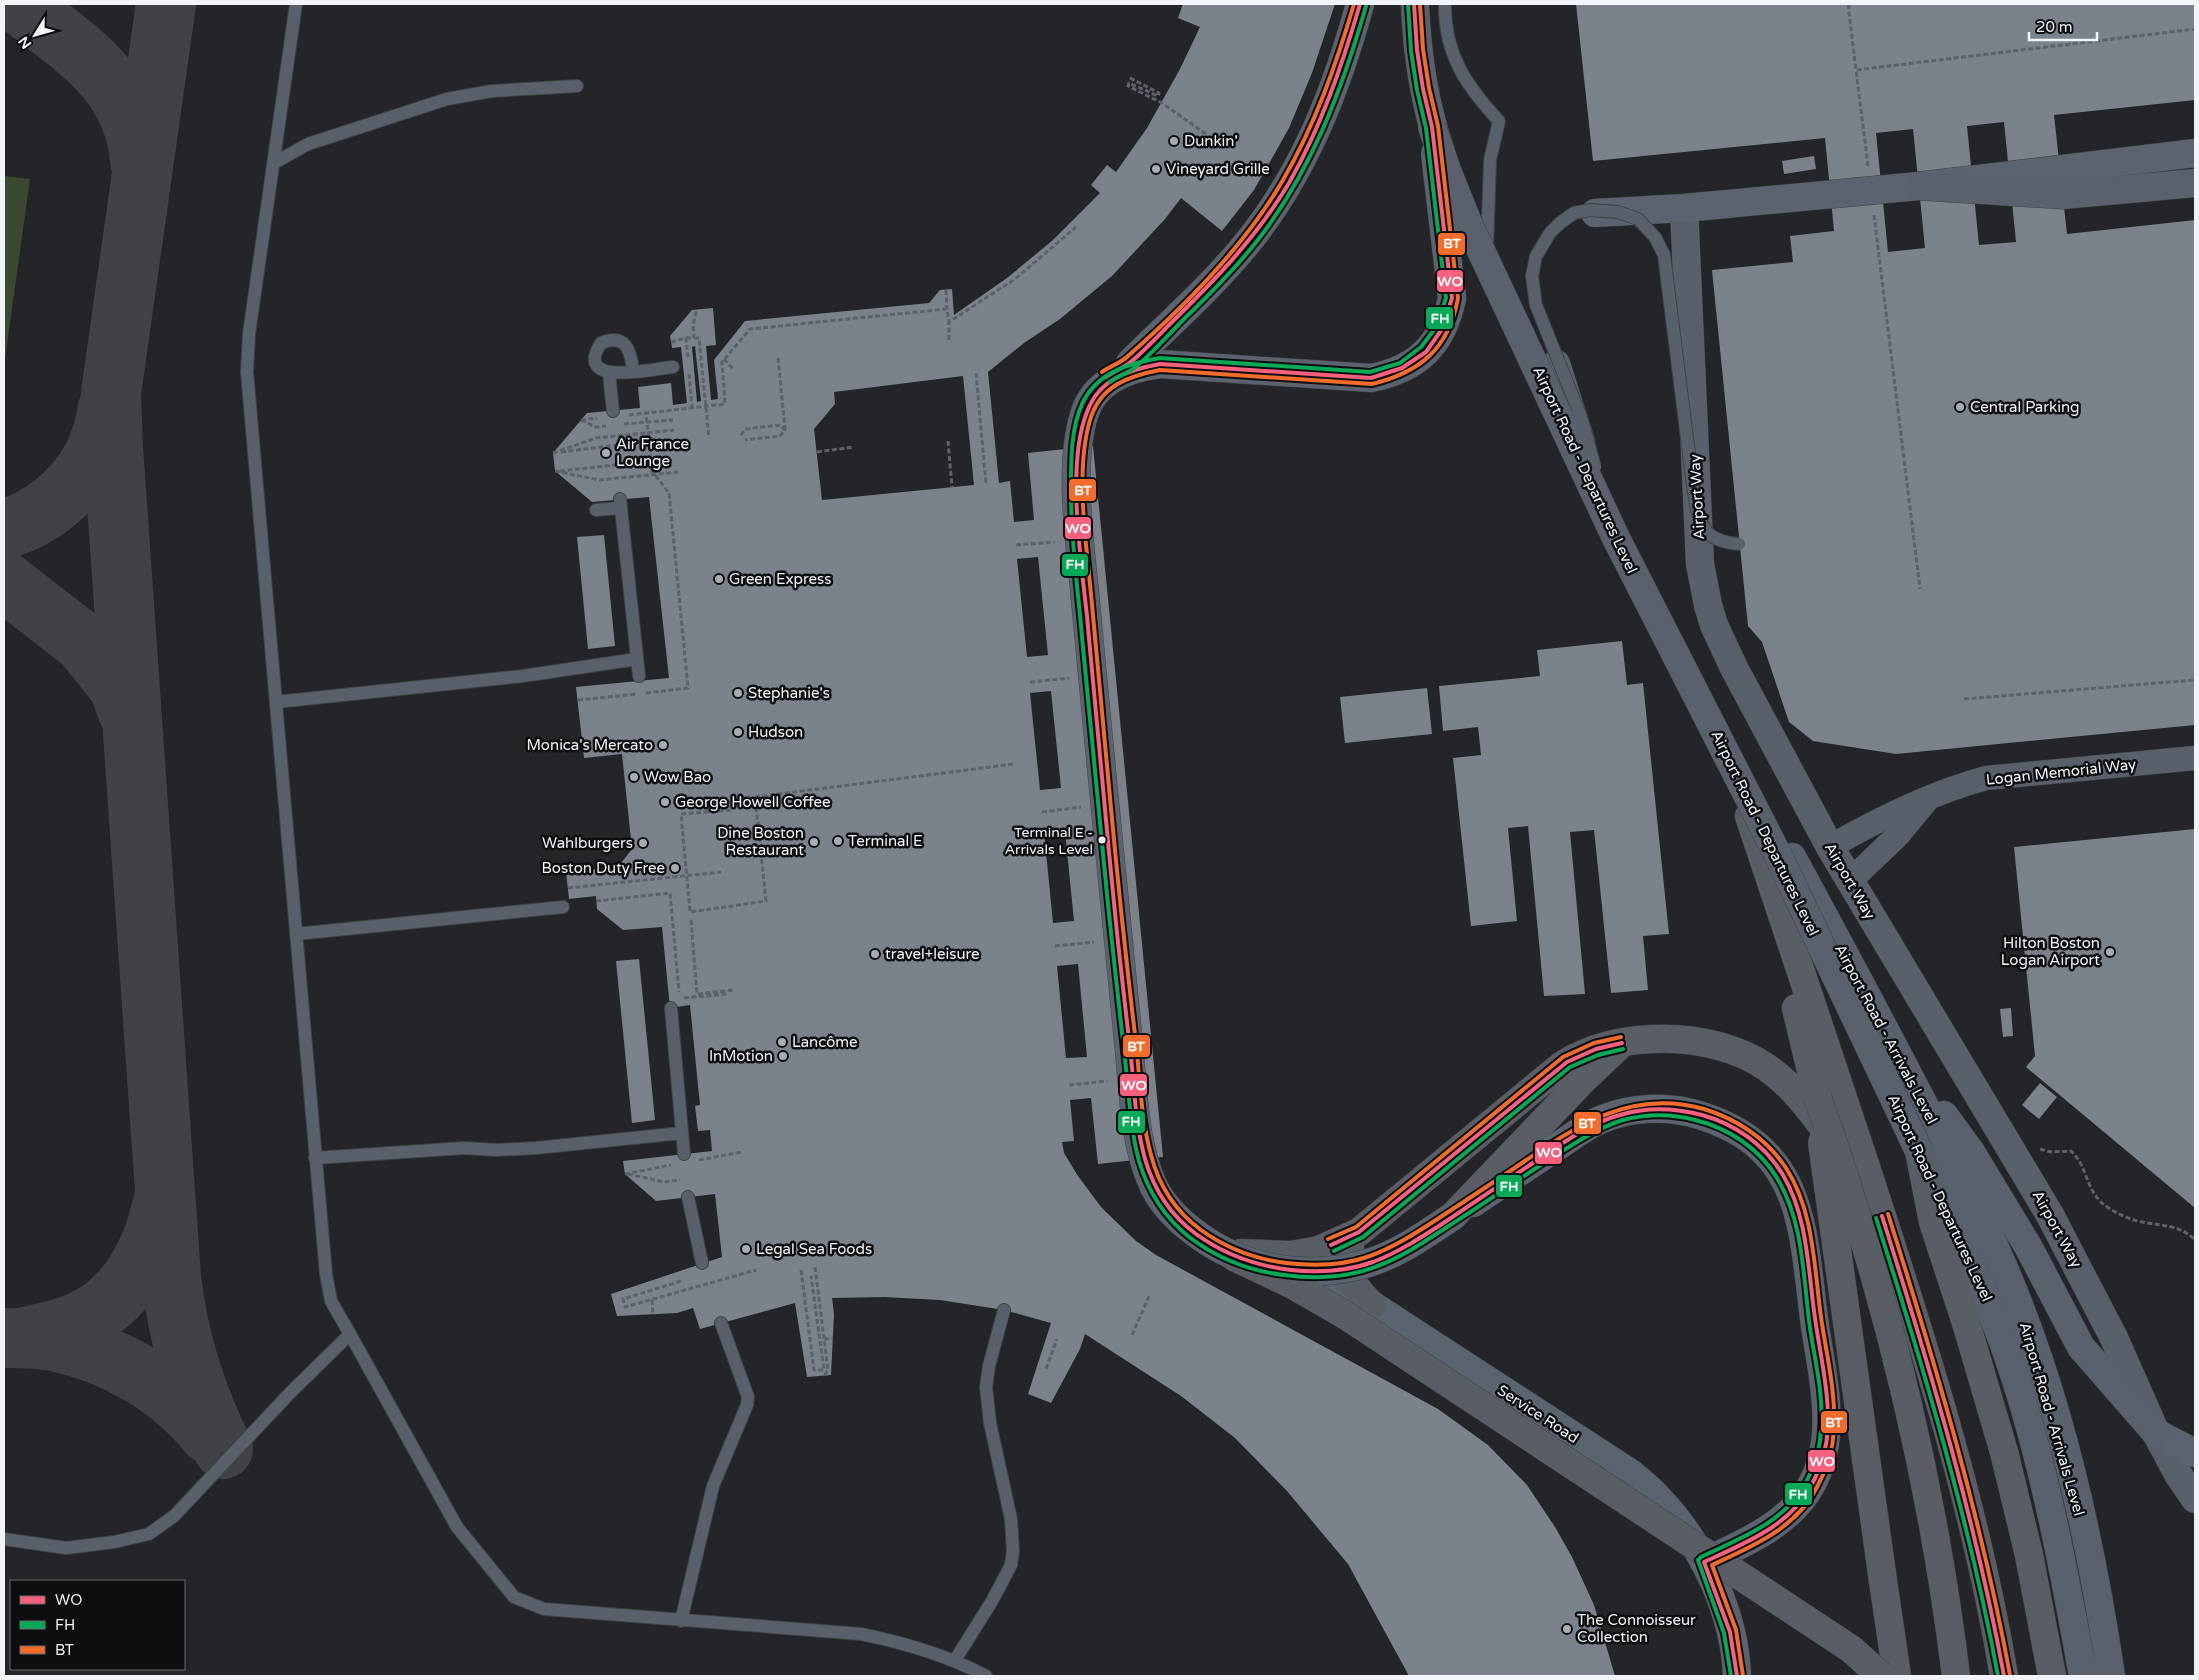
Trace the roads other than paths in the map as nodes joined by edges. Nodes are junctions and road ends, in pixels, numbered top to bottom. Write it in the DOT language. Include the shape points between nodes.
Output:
graph roads {
  1 [pos="296,4"];
  2 [pos="1360,4"];
  3 [pos="1414,4"];
  4 [pos="1445,4"];
  5 [pos="577,86"];
  6 [pos="1432,127"];
  7 [pos="2195,153"];
  8 [pos="274,163"];
  9 [pos="1449,176"];
  10 [pos="2195,183"];
  11 [pos="1919,186"];
  12 [pos="1684,208"];
  13 [pos="1487,262"];
  14 [pos="1130,362"];
  15 [pos="673,367"];
  16 [pos="633,371"];
  17 [pos="609,373"];
  18 [pos="613,411"];
  19 [pos="1596,488"];
  20 [pos="596,510"];
  21 [pos="1616,538"];
  22 [pos="1739,544"];
  23 [pos="637,659"];
  24 [pos="639,676"];
  25 [pos="276,702"];
  26 [pos="1714,710"];
  27 [pos="1719,740"];
  28 [pos="2195,758"];
  29 [pos="1929,797"];
  30 [pos="1830,847"];
  31 [pos="1850,881"];
  32 [pos="563,907"];
  33 [pos="296,934"];
  34 [pos="670,1008"];
  35 [pos="1622,1043"];
  36 [pos="1895,1049"];
  37 [pos="1817,1096"];
  38 [pos="682,1133"];
  39 [pos="1919,1151"];
  40 [pos="684,1154"];
  41 [pos="315,1158"];
  42 [pos="688,1197"];
  43 [pos="1454,1216"];
  44 [pos="1882,1216"];
  45 [pos="1359,1232"];
  46 [pos="1234,1255"];
  47 [pos="702,1263"];
  48 [pos="1372,1305"];
  49 [pos="1004,1310"];
  50 [pos="721,1323"];
  51 [pos="350,1334"];
  52 [pos="2156,1433"];
  53 [pos="2195,1453"];
  54 [pos="2195,1499"];
  55 [pos="4,1540"];
  56 [pos="1704,1562"];
  57 [pos="681,1621"];
  58 [pos="955,1660"];
  59 [pos="986,1676"];
  60 [pos="1737,1676"];
  61 [pos="1881,1676"];
  62 [pos="1897,1676"];
  63 [pos="1956,1676"];
  64 [pos="2004,1676"];
  65 [pos="2052,1676"];
  66 [pos="2083,1676"];
  67 [pos="2112,1676"];
  1 -- 8 [label="lane"];
  2 -- 14 [label="main road" via="1326,112 1281,197 1234,259"];
  3 -- 6 [label="main road, Airport Road - Departures Level" via="1420,72"];
  3 -- 9 [label="main road, Airport Road - Arrivals Level" via="1423,88"];
  4 -- 13 [label="lane" via="1455,61 1474,94 1499,121 1488,177"];
  5 -- 8 [label="lane" via="492,91 447,99 308,144"];
  6 -- 21 [label="main road, Airport Road - Departures Level, bridge" via="1469,224"];
  6 -- 46 [label="main road, bridge" via="1452,298 1448,320 1426,353 1389,375 1372,378 1160,364 1139,367 1104,384 1085,412 1081,429 1077,474 1079,535 1139,1132 1146,1169 1167,1207 1208,1242"];
  7 -- 11 [label="main road"];
  8 -- 25 [label="lane" via="247,372"];
  9 -- 13 [label="main road, Airport Road - Arrivals Level"];
  9 -- 14 [label="main road" via="1449,297 1444,319 1432,342 1397,371 1378,378 1350,379"];
  10 -- 11 [label="main road" via="2063,195"];
  11 -- 12 [label="main road"];
  12 -- 19 [label="main road" via="1582,215 1559,227 1541,246 1533,266 1532,290"];
  12 -- 30 [label="street, Airport Way" via="1700,564 1714,625"];
  13 -- 19 [label="main road, Airport Road - Arrivals Level"];
  14 -- 46 [label="main road" via="1114,371 1083,400 1075,421 1070,462 1099,804 1135,1137 1141,1172 1153,1195 1188,1230"];
  15 -- 16 [label="lane"];
  16 -- 17 [label="lane"];
  16 -- 17 [label="lane" via="627,346 609,340 601,343 596,356 597,366 602,372"];
  17 -- 18 [label="lane"];
  19 -- 26 [label="main road, Airport Road - Arrivals Level"];
  20 -- 23 [label="lane" via="621,503"];
  21 -- 22 [label="lane, bridge" via="1581,417 1536,305 1533,286 1532,270 1536,256 1550,233 1568,217 1590,210 1618,212 1633,217 1650,229 1660,246 1668,277 1700,521 1710,536"];
  21 -- 27 [label="main road, Airport Road - Departures Level, bridge"];
  23 -- 24 [label="lane"];
  23 -- 25 [label="lane" via="523,676"];
  25 -- 33 [label="lane"];
  26 -- 36 [label="main road, Airport Road - Arrivals Level"];
  26 -- 44 [label="highway"];
  27 -- 37 [label="highway, bridge" via="1785,966"];
  27 -- 39 [label="main road, Airport Road - Departures Level, bridge" via="1779,857"];
  28 -- 29 [label="street, Logan Memorial Way" via="1986,778"];
  29 -- 30 [label="street, Logan Memorial Way" via="1893,812"];
  29 -- 31 [label="street, Logan Memorial Way" via="1898,834"];
  30 -- 31 [label="street, Airport Way"];
  31 -- 52 [label="street, Airport Way" via="2050,1215 2114,1338"];
  32 -- 33 [label="lane"];
  33 -- 41 [label="lane"];
  34 -- 38 [label="lane"];
  35 -- 43 [label="highway" via="1576,1086"];
  35 -- 44 [label="highway" via="1659,1039 1703,1044 1738,1053 1764,1066 1805,1102"];
  35 -- 45 [label="highway" via="1582,1054 1561,1066"];
  36 -- 52 [label="main road" via="1971,1152 2029,1248 2081,1347"];
  36 -- 67 [label="main road, Airport Road - Arrivals Level" via="1964,1183 2012,1288 2037,1356 2066,1460"];
  37 -- 62 [label="highway, bridge"];
  37 -- 63 [label="highway, bridge" via="1882,1300 1907,1400 1937,1551"];
  38 -- 40 [label="lane"];
  38 -- 41 [label="lane" via="536,1148 464,1148"];
  39 -- 65 [label="highway" via="1933,1222 1978,1361 2018,1508"];
  39 -- 66 [label="main road, Airport Road - Departures Level" via="1972,1265 2014,1373 2052,1523"];
  41 -- 51 [label="lane" via="331,1301"];
  42 -- 47 [label="lane"];
  43 -- 46 [label="main road, bridge" via="1396,1252 1345,1269 1300,1272 1260,1266"];
  43 -- 56 [label="main road" via="1572,1137 1599,1121 1625,1112 1646,1109 1686,1111 1719,1121 1751,1138 1777,1165 1790,1189 1801,1223 1826,1405 1827,1437 1819,1467 1808,1491 1795,1508 1742,1544"];
  44 -- 64 [label="highway" via="1963,1482"];
  45 -- 46 [label="highway" via="1319,1250 1291,1255"];
  45 -- 48 [label="highway" via="1348,1250 1346,1265 1360,1294"];
  46 -- 48 [label="main road, Service Road"];
  46 -- 61 [label="highway, bridge" via="1345,1315 1851,1649"];
  48 -- 56 [label="main road, Service Road" via="1632,1474 1660,1499"];
  49 -- 58 [label="lane" via="986,1387 990,1423 1010,1519 1012,1558 992,1601"];
  50 -- 57 [label="lane" via="748,1398 714,1486"];
  51 -- 55 [label="lane" via="296,1386 174,1516 149,1534 66,1548"];
  51 -- 57 [label="lane" via="457,1527 514,1598 544,1609"];
  52 -- 53 [label="main road"];
  52 -- 54 [label="street, Airport Way"];
  56 -- 60 [label="main road, Service Road" via="1733,1638"];
  57 -- 58 [label="lane" via="861,1634 907,1644"];
  58 -- 59 [label="lane"];
}
